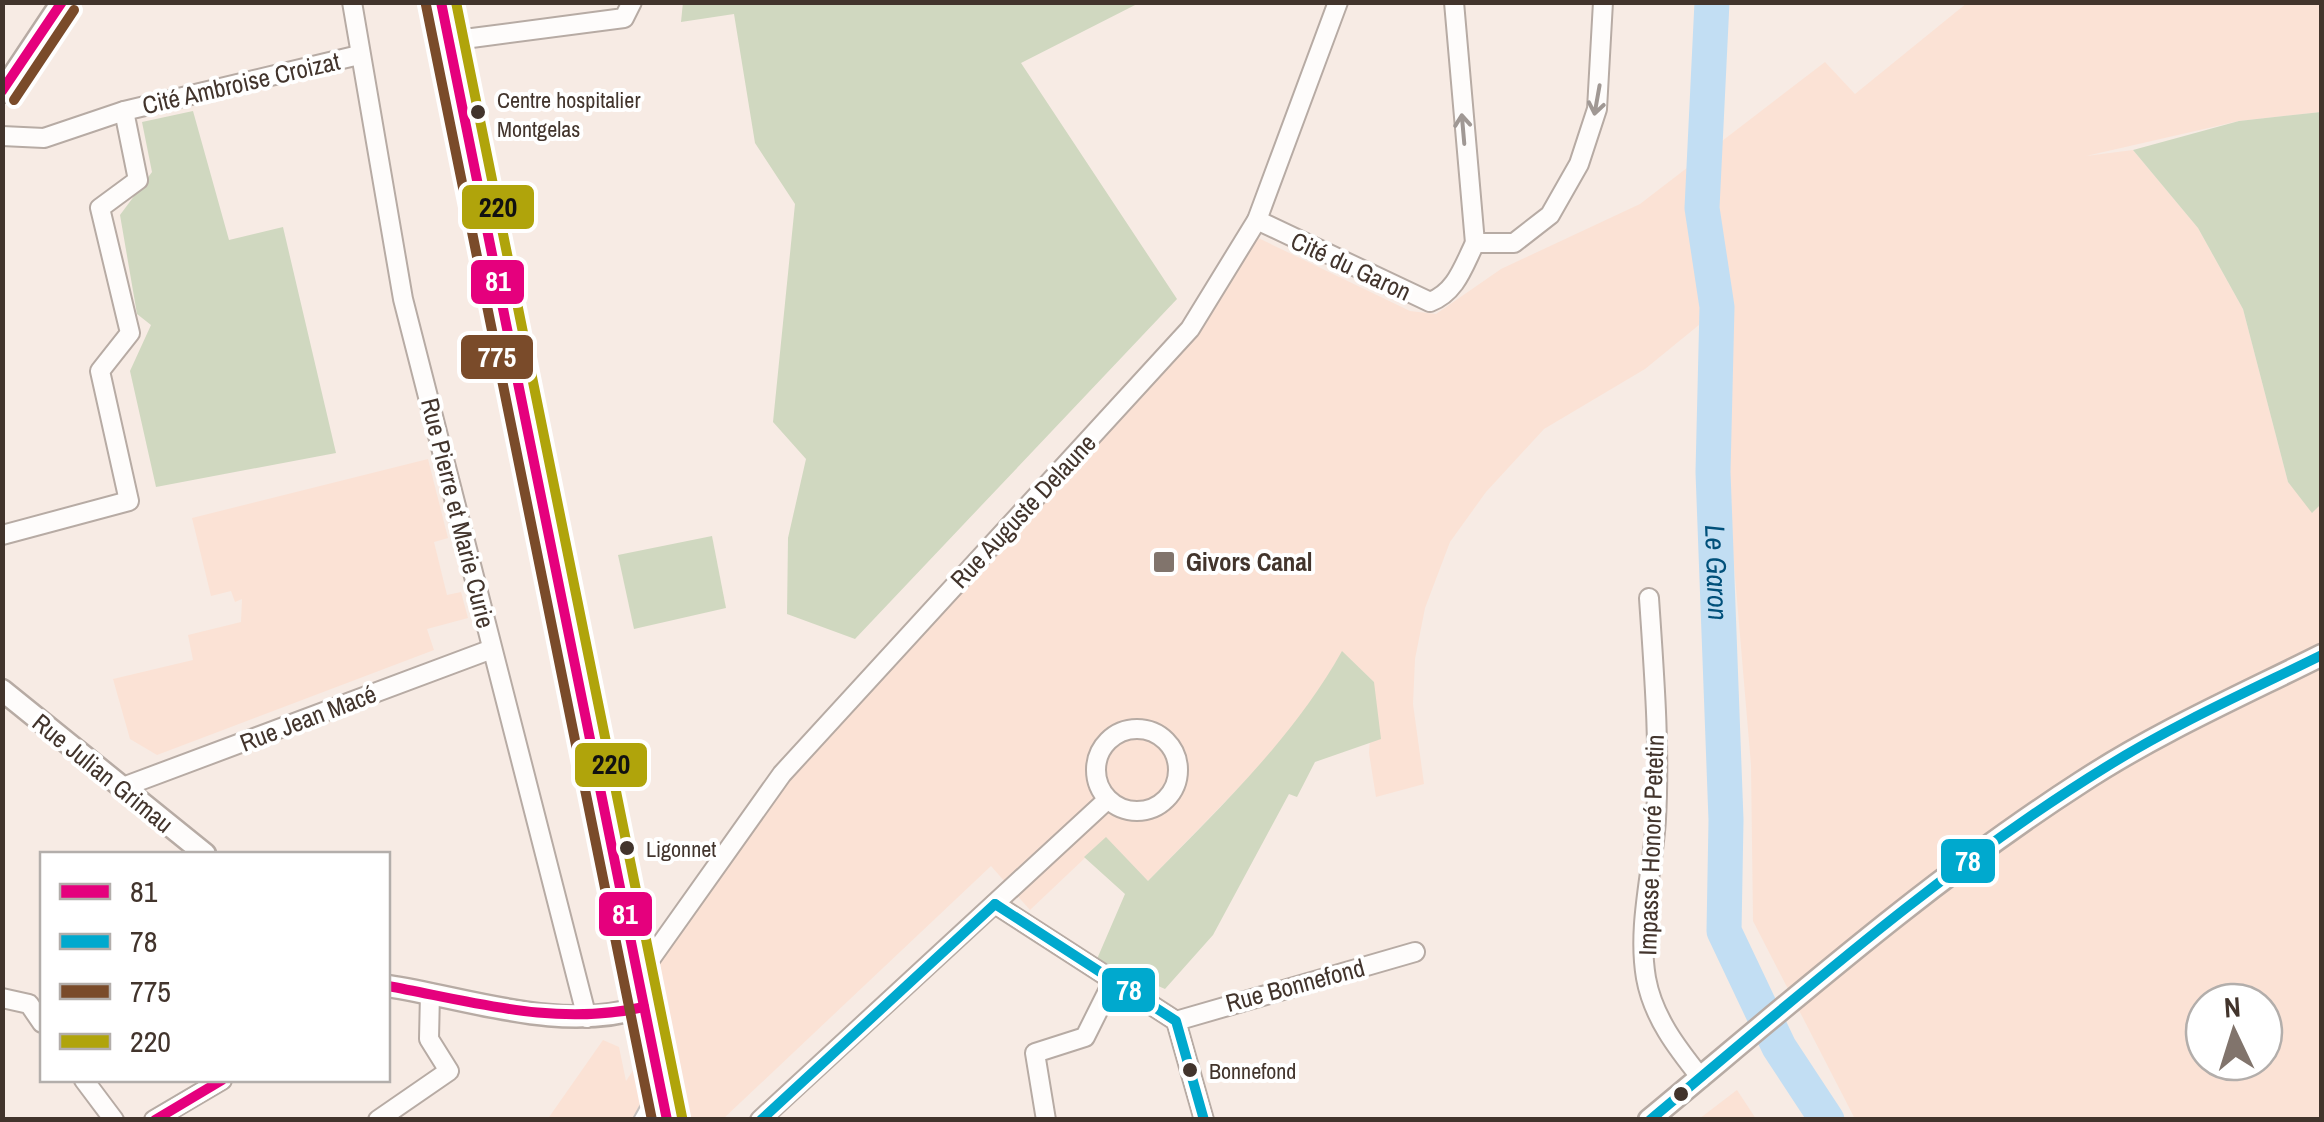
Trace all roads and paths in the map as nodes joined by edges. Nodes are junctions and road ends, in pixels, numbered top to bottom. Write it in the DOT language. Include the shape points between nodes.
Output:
graph roads {
  1 [pos="62,2"];
  2 [pos="352,2"];
  3 [pos="441,2"];
  4 [pos="632,2"];
  5 [pos="1338,2"];
  6 [pos="1454,2"];
  7 [pos="1603,2"];
  8 [pos="449,41"];
  9 [pos="359,54"];
  10 [pos="2,92"];
  11 [pos="124,110"];
  12 [pos="2,136"];
  13 [pos="1257,220"];
  14 [pos="1475,243"];
  15 [pos="2,535"];
  16 [pos="1649,598"];
  17 [pos="492,649"];
  18 [pos="2322,655"];
  19 [pos="2,690"];
  20 [pos="124,787"];
  21 [pos="1107,800"];
  22 [pos="203,852"];
  23 [pos="995,904"];
  24 [pos="1415,952"];
  25 [pos="637,978"];
  26 [pos="1114,979"];
  27 [pos="390,986"];
  28 [pos="430,993"];
  29 [pos="2,998"];
  30 [pos="644,1007"];
  31 [pos="587,1018"];
  32 [pos="40,1020"];
  33 [pos="1176,1021"];
  34 [pos="1701,1078"];
  35 [pos="86,1082"];
  36 [pos="219,1082"];
  37 [pos="114,1120"];
  38 [pos="154,1120"];
  39 [pos="378,1120"];
  40 [pos="668,1120"];
  41 [pos="760,1120"];
  42 [pos="1046,1120"];
  43 [pos="1204,1120"];
  44 [pos="1649,1120"];
  1 -- 10 [label="street"];
  2 -- 9 [label="street, Rue Pierre et Marie Curie"];
  3 -- 8 [label="main road"];
  4 -- 8 [label="street" via="624,18"];
  5 -- 13 [label="street, Rue Auguste Delaune"];
  14 -- 6 [label="street, one-way"];
  7 -- 14 [label="street, one-way" via="1597,109 1579,164 1550,216 1514,243"];
  8 -- 25 [label="main road"];
  9 -- 11 [label="street, Cité Ambroise Croizat"];
  9 -- 17 [label="street, Rue Pierre et Marie Curie" via="403,300"];
  11 -- 12 [label="street, Cité Ambroise Croizat" via="44,138"];
  11 -- 15 [label="street, Cité Ambroise Croizat" via="138,180 100,208 130,333 100,372 129,501"];
  13 -- 14 [label="street, Cité du Garon" via="1430,302 1454,286"];
  13 -- 25 [label="street, Rue Auguste Delaune" via="1190,329 782,774"];
  16 -- 34 [label="street, Impasse Honoré Petetin" via="1656,784 1643,932 1646,980 1666,1032"];
  17 -- 20 [label="street, Rue Jean Macé"];
  17 -- 31 [label="street, Rue Pierre et Marie Curie"];
  18 -- 34 [label="street" via="2082,782 1978,853"];
  19 -- 20 [label="street, Rue Julian Grimau"];
  20 -- 22 [label="street, Rue Julian Grimau"];
  21 -- 21 [label="street" via="1134,813 1162,805 1179,782 1176,752 1156,732 1127,729 1103,746 1095,774"];
  21 -- 23 [label="street"];
  23 -- 26 [label="street"];
  23 -- 41 [label="street"];
  24 -- 33 [label="street, Rue Bonnefond"];
  25 -- 30 [label="main road"];
  26 -- 33 [label="street"];
  26 -- 42 [label="street" via="1085,1037 1035,1054"];
  27 -- 28 [label="street"];
  28 -- 31 [label="street"];
  28 -- 39 [label="street" via="429,1040 449,1071"];
  29 -- 32 [label="street" via="29,1004"];
  30 -- 31 [label="street"];
  30 -- 40 [label="main road"];
  33 -- 43 [label="street"];
  34 -- 44 [label="street"];
  35 -- 37 [label="street"];
  36 -- 38 [label="street"];
}
